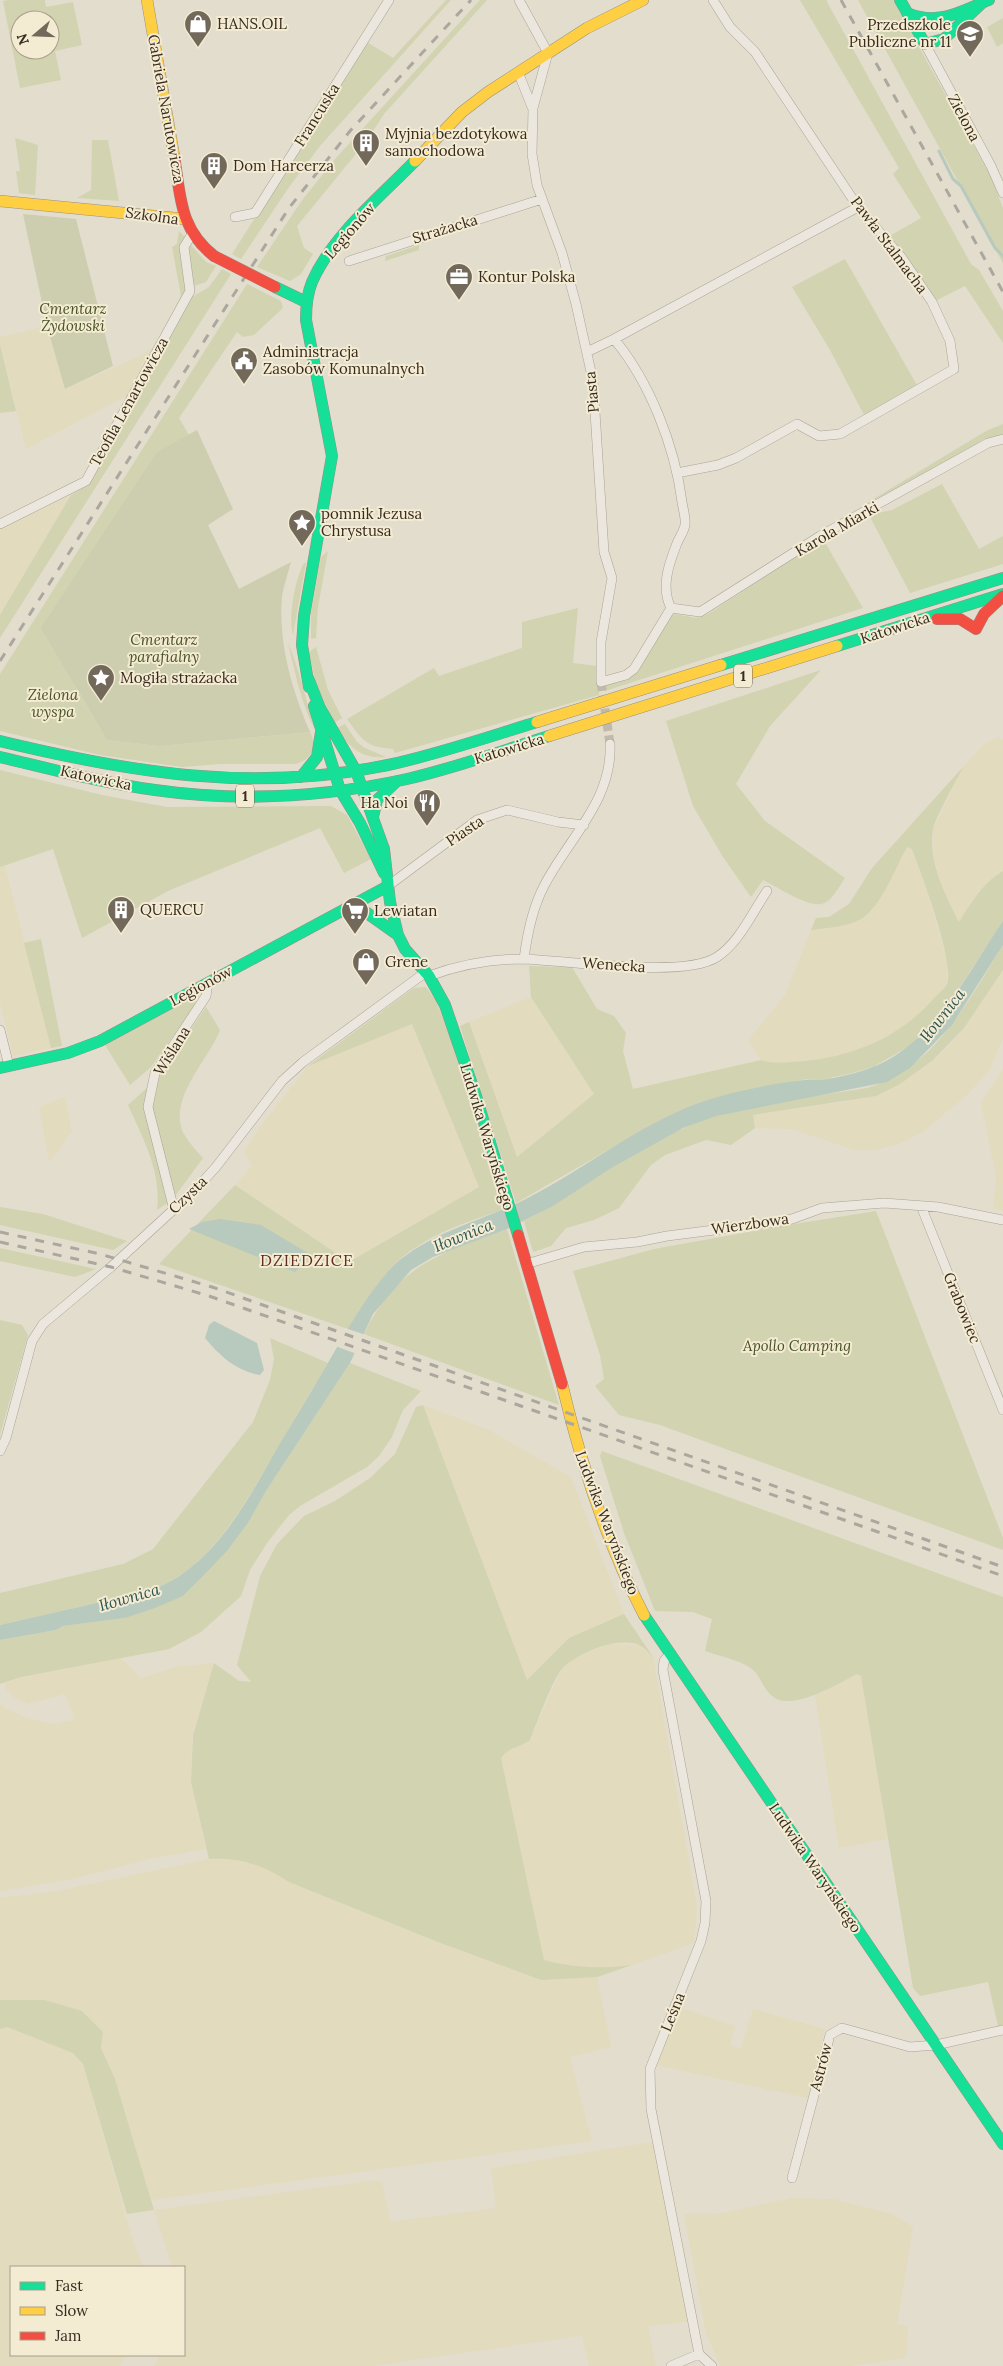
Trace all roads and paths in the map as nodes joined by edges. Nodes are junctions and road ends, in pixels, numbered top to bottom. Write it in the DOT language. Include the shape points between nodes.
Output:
graph roads {
  1 [pos="147,0"];
  2 [pos="389,0"];
  3 [pos="519,0"];
  4 [pos="643,0"];
  5 [pos="713,0"];
  6 [pos="900,0"];
  7 [pos="985,2"];
  8 [pos="908,13"];
  9 [pos="939,19"];
  10 [pos="923,41"];
  11 [pos="548,53"];
  12 [pos="532,63"];
  13 [pos="518,72"];
  14 [pos="539,80"];
  15 [pos="532,108"];
  16 [pos="1003,193"];
  17 [pos="542,199"];
  18 [pos="0,201"];
  19 [pos="858,207"];
  20 [pos="235,216"];
  21 [pos="185,219"];
  22 [pos="192,234"];
  23 [pos="349,261"];
  24 [pos="306,302"];
  25 [pos="614,339"];
  26 [pos="587,352"];
  27 [pos="1003,439"];
  28 [pos="677,474"];
  29 [pos="0,524"];
  30 [pos="1003,578"];
  31 [pos="1003,595"];
  32 [pos="671,608"];
  33 [pos="921,620"];
  34 [pos="308,678"];
  35 [pos="321,732"];
  36 [pos="0,741"];
  37 [pos="610,744"];
  38 [pos="0,757"];
  39 [pos="356,770"];
  40 [pos="334,774"];
  41 [pos="301,777"];
  42 [pos="396,781"];
  43 [pos="362,787"];
  44 [pos="340,790"];
  45 [pos="373,817"];
  46 [pos="584,825"];
  47 [pos="387,883"];
  48 [pos="767,891"];
  49 [pos="348,908"];
  50 [pos="398,935"];
  51 [pos="524,959"];
  52 [pos="428,974"];
  53 [pos="208,982"];
  54 [pos="0,1030"];
  55 [pos="4,1067"];
  56 [pos="921,1206"];
  57 [pos="174,1210"];
  58 [pos="1003,1220"];
  59 [pos="526,1264"];
  60 [pos="1003,1410"];
  61 [pos="0,1451"];
  62 [pos="669,1655"];
  63 [pos="1003,2030"];
  64 [pos="936,2046"];
  65 [pos="1003,2144"];
  66 [pos="792,2178"];
  67 [pos="699,2354"];
  68 [pos="671,2366"];
  69 [pos="712,2366"];
  1 -- 21 [label="street, Gabriela Narutowicza"];
  2 -- 20 [label="street, Francuska" via="255,212"];
  3 -- 11 [label="street"];
  4 -- 11 [label="street, Legionów" via="587,28"];
  5 -- 19 [label="street, Pawła Stalmacha" via="730,27 755,52"];
  6 -- 8 [label="street"];
  7 -- 9 [label="street"];
  7 -- 10 [label="street" via="944,39"];
  8 -- 9 [label="street" via="922,19"];
  8 -- 10 [label="street"];
  9 -- 10 [label="street" via="929,26"];
  10 -- 16 [label="street, Zielona"];
  11 -- 12 [label="street, Legionów"];
  11 -- 14 [label="street, Piasta"];
  12 -- 13 [label="street, Legionów"];
  12 -- 14 [label="street"];
  13 -- 15 [label="street, Piasta"];
  13 -- 24 [label="street, Legionów" via="462,112 351,227 323,262"];
  14 -- 15 [label="street, Piasta"];
  15 -- 17 [label="street, Piasta" via="532,154"];
  17 -- 23 [label="street, Strażacka"];
  17 -- 26 [label="street, Piasta" via="562,253"];
  18 -- 21 [label="street, Szkolna"];
  19 -- 25 [label="street"];
  19 -- 28 [label="street, Pawła Stalmacha" via="902,258 932,302 950,341 954,369 840,434 820,436 797,424 727,462"];
  21 -- 22 [label="street, Szkolna"];
  22 -- 24 [label="street, Szkolna, bridge" via="214,256"];
  22 -- 29 [label="street, Teofila Lenartowicza" via="184,247 190,291 86,481"];
  24 -- 34 [label="street, Legionów" via="306,320 332,456 304,616 302,645"];
  25 -- 26 [label="street"];
  25 -- 28 [label="street" via="630,358 664,429"];
  26 -- 32 [label="street, Piasta" via="593,381 604,552 612,578 600,642 601,682 626,676 634,669"];
  27 -- 32 [label="street, Karola Miarki" via="988,443 820,536 700,612"];
  28 -- 32 [label="street" via="685,525 666,578 665,597"];
  30 -- 39 [label="street, Katowicka / 1" via="504,732 412,759"];
  31 -- 33 [label="street, Katowicka / 1"];
  31 -- 33 [label="street" via="984,614 976,629 960,619"];
  33 -- 42 [label="street, Katowicka / 1" via="553,736"];
  34 -- 35 [label="street, Legionów"];
  34 -- 39 [label="street, Legionów"];
  35 -- 40 [label="street, Legionów"];
  35 -- 41 [label="street" via="320,753"];
  36 -- 41 [label="street, Katowicka / 1" via="124,768 178,775 247,779"];
  37 -- 46 [label="street" via="609,772"];
  38 -- 44 [label="street, Katowicka / 1" via="178,793 246,796"];
  39 -- 40 [label="street, Katowicka / 1"];
  39 -- 43 [label="street, Legionów"];
  40 -- 41 [label="street, Katowicka / 1"];
  40 -- 44 [label="street, Legionów"];
  42 -- 43 [label="street, Katowicka / 1"];
  42 -- 45 [label="street" via="377,800"];
  43 -- 44 [label="street, Katowicka / 1"];
  43 -- 45 [label="street, Legionów"];
  44 -- 47 [label="street, Legionów" via="360,823"];
  45 -- 47 [label="street, Legionów" via="384,849"];
  46 -- 47 [label="street, Piasta" via="507,810 491,814 477,820"];
  46 -- 51 [label="street" via="544,886 528,930"];
  47 -- 49 [label="street, Legionów"];
  47 -- 50 [label="street, Ludwika Waryńskiego"];
  48 -- 51 [label="street, Wenecka" via="729,948 715,958 692,966 659,968"];
  49 -- 50 [label="street" via="368,913"];
  49 -- 53 [label="street, Legionów"];
  50 -- 52 [label="street, Ludwika Waryńskiego" via="405,949"];
  51 -- 52 [label="street, Wenecka" via="492,961"];
  52 -- 57 [label="street, Czysta" via="327,1043 289,1075 216,1167"];
  52 -- 59 [label="street, Ludwika Waryńskiego" via="445,1005 476,1096"];
  53 -- 55 [label="street, Legionów" via="100,1041 68,1053"];
  53 -- 57 [label="street, Wiślana" via="206,996 155,1073 148,1107"];
  54 -- 55 [label="street"];
  56 -- 58 [label="street, Wierzbowa"];
  56 -- 59 [label="street, Wierzbowa" via="884,1203 822,1208 777,1222 584,1247"];
  56 -- 60 [label="street, Grabowiec"];
  57 -- 61 [label="street, Czysta" via="43,1324 32,1341"];
  59 -- 62 [label="street, Ludwika Waryńskiego" via="563,1385 578,1451 606,1529 624,1577"];
  62 -- 64 [label="street, Ludwika Waryńskiego"];
  62 -- 67 [label="street, Leśna" via="663,1670 706,1901 701,1941 650,2069 651,2108"];
  63 -- 64 [label="street, Astrów"];
  64 -- 65 [label="street, Ludwika Waryńskiego"];
  64 -- 66 [label="street, Astrów" via="910,2047 842,2028 830,2035"];
  67 -- 68 [label="street"];
  67 -- 69 [label="street"];
}
